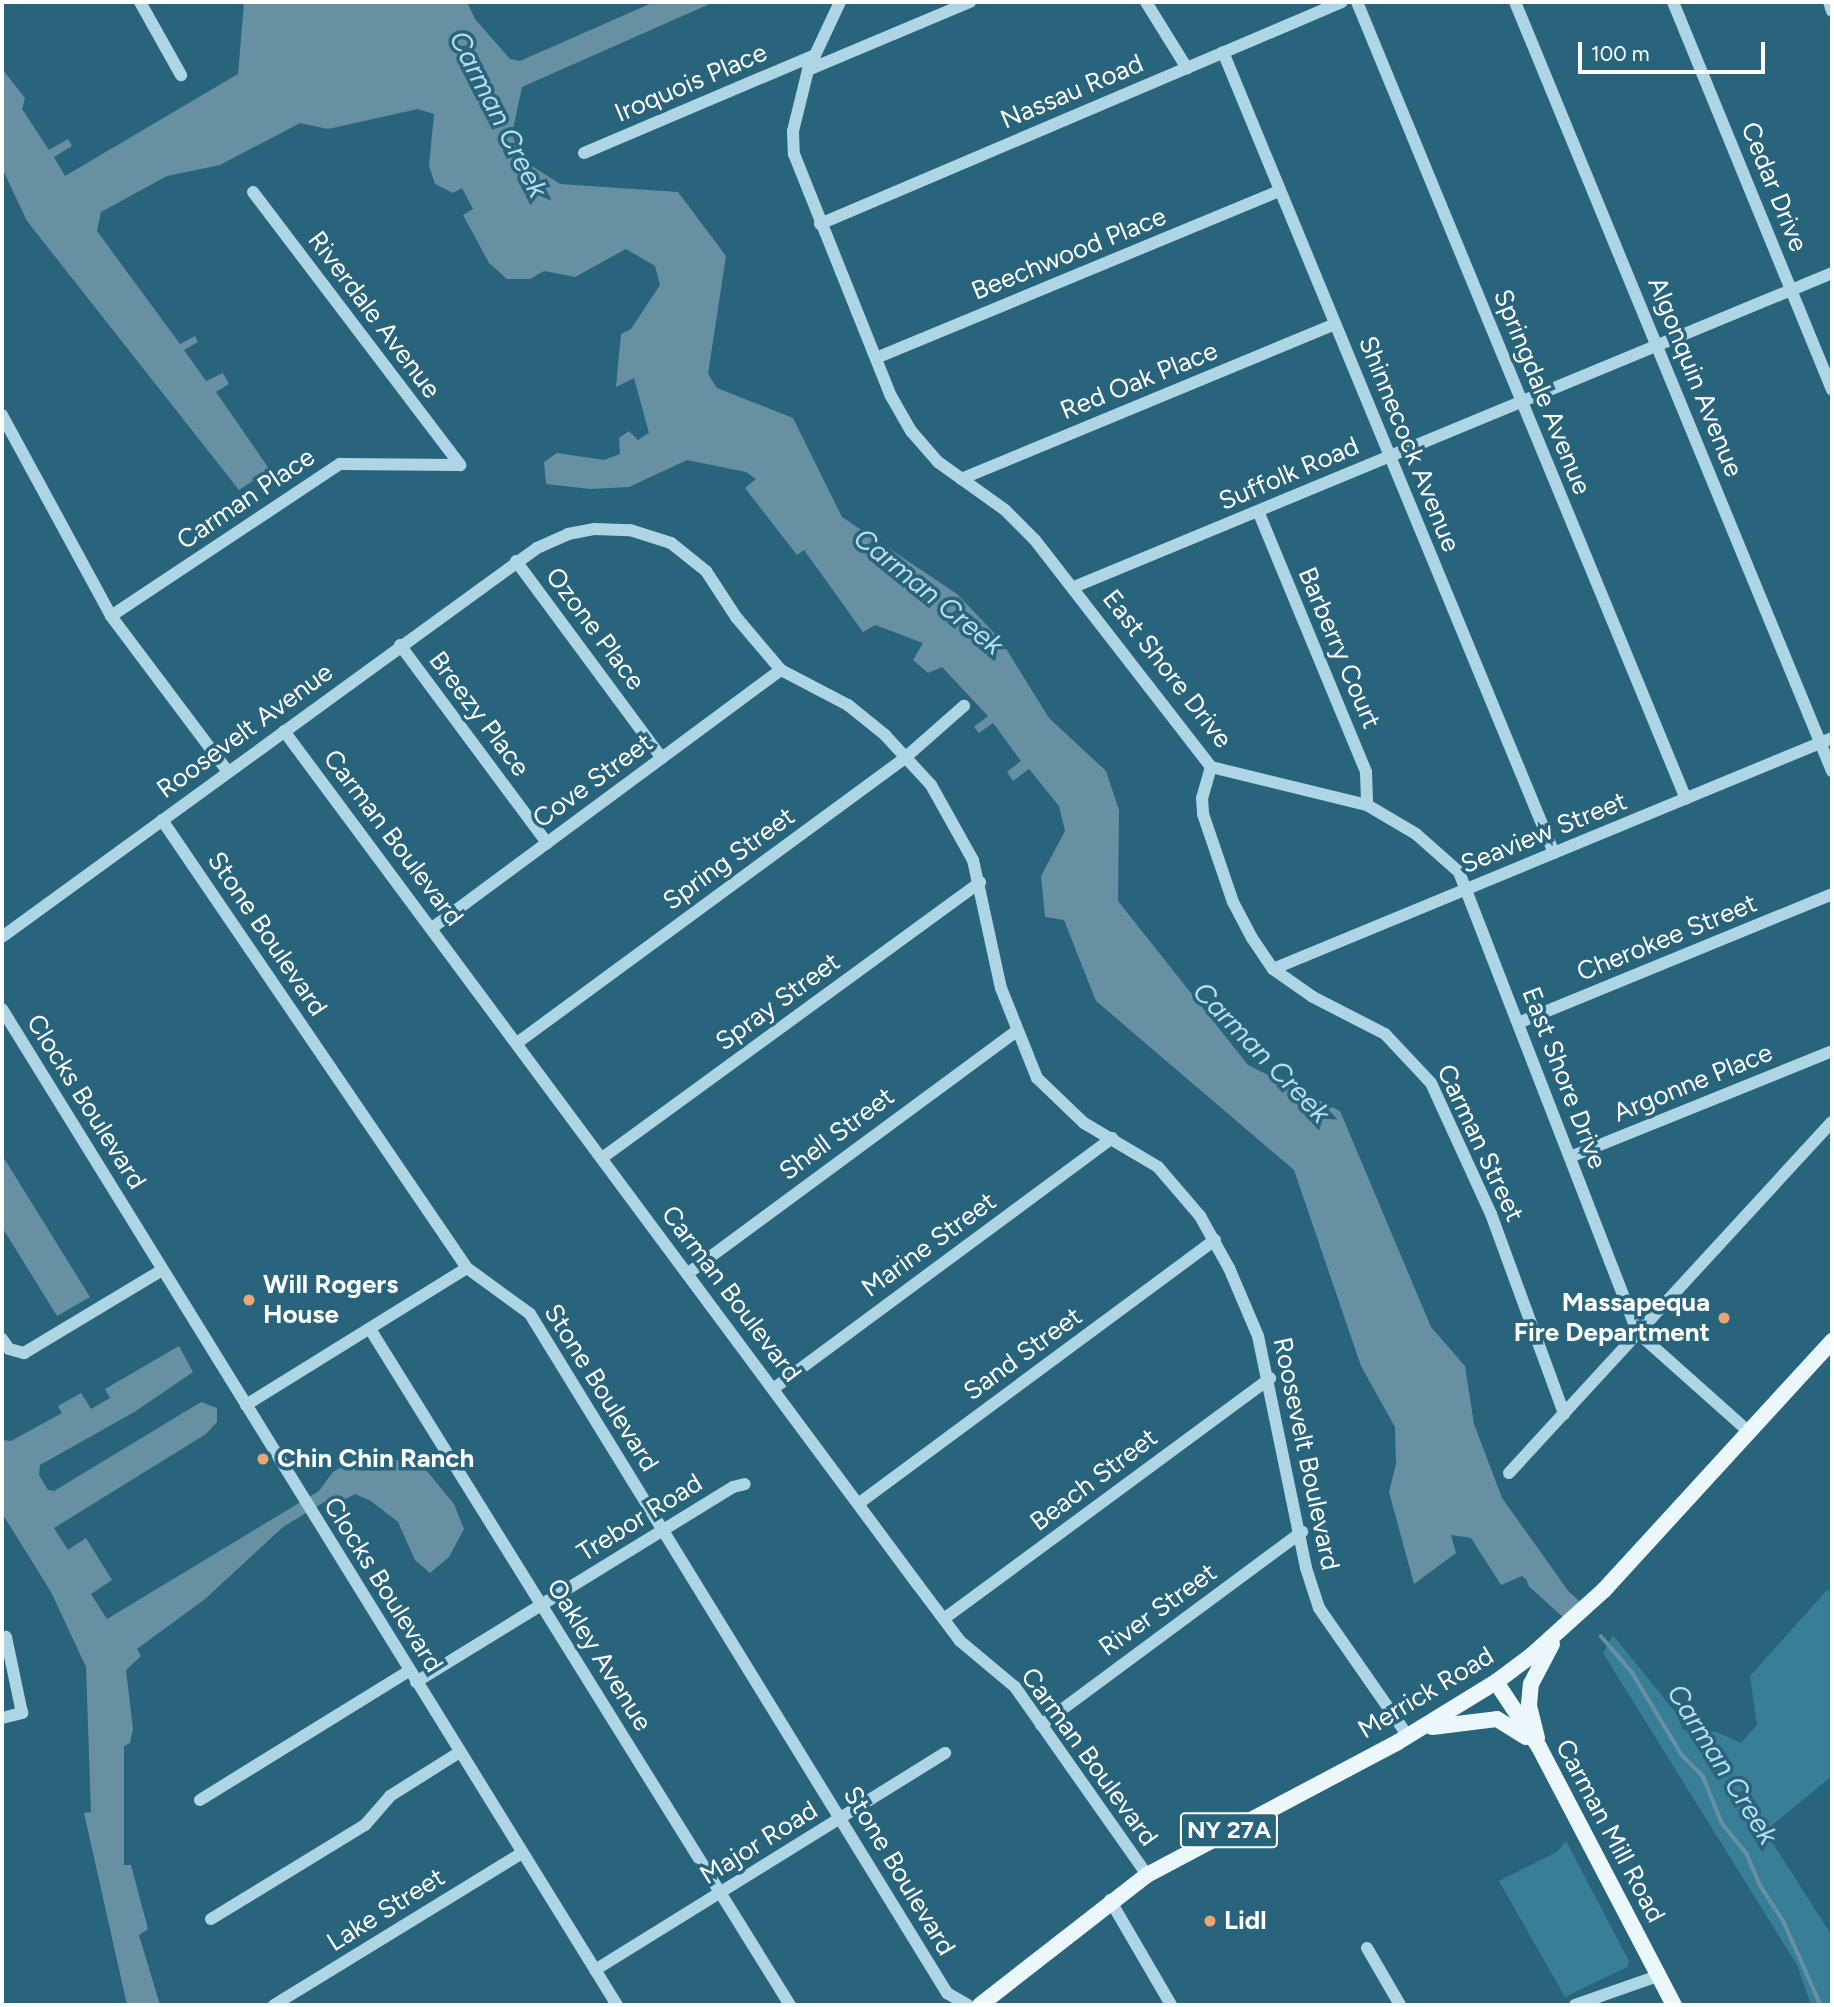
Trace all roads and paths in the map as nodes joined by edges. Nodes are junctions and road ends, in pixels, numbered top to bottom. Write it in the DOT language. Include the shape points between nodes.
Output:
graph roads {
  1 [pos="140,2"];
  2 [pos="840,2"];
  3 [pos="970,2"];
  4 [pos="1146,2"];
  5 [pos="1342,2"];
  6 [pos="1357,2"];
  7 [pos="1515,2"];
  8 [pos="1673,2"];
  9 [pos="1829,2"];
  10 [pos="1832,10"];
  11 [pos="1223,52"];
  12 [pos="815,55"];
  13 [pos="1187,68"];
  14 [pos="808,70"];
  15 [pos="181,75"];
  16 [pos="584,153"];
  17 [pos="1280,191"];
  18 [pos="253,192"];
  19 [pos="820,224"];
  20 [pos="1832,274"];
  21 [pos="1792,290"];
  22 [pos="1335,324"];
  23 [pos="1657,346"];
  24 [pos="876,358"];
  25 [pos="1832,390"];
  26 [pos="1522,402"];
  27 [pos="2,415"];
  28 [pos="1390,456"];
  29 [pos="460,465"];
  30 [pos="961,479"];
  31 [pos="1258,511"];
  32 [pos="516,561"];
  33 [pos="1074,587"];
  34 [pos="111,616"];
  35 [pos="400,645"];
  36 [pos="781,670"];
  37 [pos="964,706"];
  38 [pos="284,731"];
  39 [pos="1826,741"];
  40 [pos="907,756"];
  41 [pos="662,758"];
  42 [pos="1211,767"];
  43 [pos="1832,771"];
  44 [pos="228,772"];
  45 [pos="1686,799"];
  46 [pos="1367,805"];
  47 [pos="162,820"];
  48 [pos="547,844"];
  49 [pos="1554,853"];
  50 [pos="980,882"];
  51 [pos="1467,889"];
  52 [pos="1832,894"];
  53 [pos="432,928"];
  54 [pos="2,937"];
  55 [pos="1273,969"];
  56 [pos="2,1009"];
  57 [pos="1518,1023"];
  58 [pos="1015,1032"];
  59 [pos="516,1043"];
  60 [pos="1832,1051"];
  61 [pos="1832,1122"];
  62 [pos="1112,1138"];
  63 [pos="1570,1157"];
  64 [pos="602,1158"];
  65 [pos="1215,1240"];
  66 [pos="467,1268"];
  67 [pos="162,1270"];
  68 [pos="687,1274"];
  69 [pos="370,1329"];
  70 [pos="1638,1333"];
  71 [pos="2,1339"];
  72 [pos="1832,1341"];
  73 [pos="1270,1378"];
  74 [pos="773,1389"];
  75 [pos="246,1405"];
  76 [pos="1564,1414"];
  77 [pos="1749,1432"];
  78 [pos="1509,1474"];
  79 [pos="745,1484"];
  80 [pos="858,1504"];
  81 [pos="663,1531"];
  82 [pos="1302,1532"];
  83 [pos="541,1606"];
  84 [pos="945,1618"];
  85 [pos="1561,1631"];
  86 [pos="6,1637"];
  87 [pos="413,1676"];
  88 [pos="1496,1682"];
  89 [pos="2,1718"];
  90 [pos="1041,1725"];
  91 [pos="1414,1732"];
  92 [pos="1539,1747"];
  93 [pos="460,1752"];
  94 [pos="945,1753"];
  95 [pos="200,1800"];
  96 [pos="841,1819"];
  97 [pos="522,1853"];
  98 [pos="1147,1875"];
  99 [pos="720,1894"];
  100 [pos="1110,1900"];
  101 [pos="211,1919"];
  102 [pos="1367,1948"];
  103 [pos="595,1970"];
  104 [pos="1658,1976"];
  105 [pos="274,2005"];
  106 [pos="617,2005"];
  107 [pos="790,2005"];
  108 [pos="968,2005"];
  109 [pos="980,2005"];
  110 [pos="1171,2005"];
  111 [pos="1400,2005"];
  112 [pos="1575,2005"];
  113 [pos="1674,2005"];
  1 -- 15 [label="street"];
  2 -- 12 [label="street, East Shore Drive"];
  3 -- 14 [label="street"];
  4 -- 13 [label="street"];
  5 -- 11 [label="street, Nassau Road"];
  6 -- 26 [label="street, Springdale Avenue"];
  7 -- 23 [label="street, Algonquin Avenue"];
  8 -- 21 [label="street, Cedar Drive"];
  9 -- 10 [label="street"];
  11 -- 13 [label="street, Nassau Road"];
  11 -- 17 [label="street, Shinnecock Avenue"];
  12 -- 14 [label="street, East Shore Drive"];
  12 -- 16 [label="street, Iroquois Place"];
  13 -- 19 [label="street, Nassau Road"];
  14 -- 19 [label="street, East Shore Drive" via="793,131 794,154"];
  17 -- 22 [label="street, Shinnecock Avenue"];
  17 -- 24 [label="street, Beechwood Place"];
  18 -- 29 [label="street, Riverdale Avenue"];
  19 -- 24 [label="street, East Shore Drive"];
  20 -- 21 [label="street, Suffolk Road"];
  21 -- 23 [label="street, Suffolk Road"];
  21 -- 25 [label="street, Cedar Drive"];
  22 -- 28 [label="street, Shinnecock Avenue"];
  22 -- 30 [label="street, Red Oak Place"];
  23 -- 26 [label="street, Suffolk Road"];
  23 -- 39 [label="street, Algonquin Avenue"];
  24 -- 30 [label="street, East Shore Drive" via="911,431 938,462"];
  26 -- 28 [label="street, Suffolk Road"];
  26 -- 45 [label="street, Springdale Avenue"];
  27 -- 34 [label="street"];
  28 -- 31 [label="street, Suffolk Road"];
  28 -- 49 [label="street, Shinnecock Avenue"];
  29 -- 34 [label="street, Carman Place" via="340,464"];
  30 -- 33 [label="street, East Shore Drive" via="1016,519"];
  31 -- 33 [label="street, Suffolk Road"];
  31 -- 46 [label="street, Barberry Court" via="1366,772"];
  32 -- 35 [label="street, Roosevelt Avenue"];
  32 -- 36 [label="street, Roosevelt Boulevard" via="552,540 594,529 630,530 671,542 706,571 736,617"];
  32 -- 41 [label="street, Ozone Place"];
  33 -- 42 [label="street, East Shore Drive"];
  34 -- 44 [label="street"];
  35 -- 38 [label="street, Roosevelt Avenue"];
  35 -- 48 [label="street, Breezy Place"];
  36 -- 40 [label="street, Roosevelt Boulevard" via="848,705"];
  36 -- 41 [label="street, Cove Street"];
  37 -- 40 [label="street, Spring Street"];
  38 -- 44 [label="street, Roosevelt Avenue"];
  38 -- 53 [label="street, Carman Boulevard"];
  39 -- 43 [label="street, Algonquin Avenue"];
  39 -- 45 [label="street, Seaview Street"];
  40 -- 50 [label="street, Roosevelt Boulevard" via="948,810"];
  40 -- 59 [label="street, Spring Street"];
  41 -- 48 [label="street, Cove Street"];
  42 -- 46 [label="street, East Shore Drive"];
  42 -- 55 [label="street, Carman Street" via="1203,814 1233,902"];
  44 -- 47 [label="street, Roosevelt Avenue"];
  45 -- 49 [label="street, Seaview Street"];
  46 -- 51 [label="street, East Shore Drive" via="1416,834 1459,872"];
  47 -- 54 [label="street, Roosevelt Avenue"];
  47 -- 66 [label="street, Stone Boulevard"];
  48 -- 53 [label="street, Cove Street"];
  49 -- 51 [label="street, Seaview Street"];
  50 -- 58 [label="street, Roosevelt Boulevard" via="995,963"];
  50 -- 64 [label="street, Spray Street"];
  51 -- 55 [label="street, Seaview Street"];
  51 -- 57 [label="street, East Shore Drive"];
  52 -- 57 [label="street, Cherokee Street"];
  53 -- 59 [label="street, Carman Boulevard"];
  55 -- 76 [label="street, Carman Street" via="1314,997 1385,1034 1431,1083 1491,1214"];
  56 -- 67 [label="street, Clocks Boulevard"];
  57 -- 63 [label="street, East Shore Drive"];
  58 -- 62 [label="street, Roosevelt Boulevard" via="1037,1078 1056,1102"];
  58 -- 68 [label="street, Shell Street"];
  59 -- 64 [label="street, Carman Boulevard"];
  60 -- 63 [label="street, Argonne Place"];
  61 -- 70 [label="street"];
  62 -- 65 [label="street, Roosevelt Boulevard" via="1158,1167 1187,1198"];
  62 -- 74 [label="street, Marine Street"];
  63 -- 70 [label="street, East Shore Drive"];
  64 -- 68 [label="street, Carman Boulevard"];
  65 -- 73 [label="street, Roosevelt Boulevard" via="1243,1297"];
  65 -- 80 [label="street, Sand Street"];
  66 -- 69 [label="street"];
  66 -- 81 [label="street, Stone Boulevard" via="530,1314"];
  67 -- 71 [label="street" via="24,1353 9,1349"];
  67 -- 75 [label="street, Clocks Boulevard"];
  68 -- 74 [label="street, Carman Boulevard"];
  69 -- 75 [label="street"];
  69 -- 83 [label="street, Oakley Avenue"];
  70 -- 76 [label="street"];
  70 -- 77 [label="street, East Shore Drive"];
  72 -- 77 [label="main road, Merrick Road"];
  73 -- 82 [label="street, Roosevelt Boulevard"];
  73 -- 84 [label="street, Beach Street"];
  74 -- 80 [label="street, Carman Boulevard"];
  75 -- 87 [label="street, Clocks Boulevard"];
  76 -- 78 [label="street"];
  77 -- 85 [label="main road, Merrick Road"];
  79 -- 81 [label="street, Trebor Road"];
  80 -- 84 [label="street, Carman Boulevard"];
  81 -- 83 [label="street, Trebor Road"];
  81 -- 96 [label="street, Stone Boulevard"];
  82 -- 90 [label="street, River Street"];
  82 -- 91 [label="street, Roosevelt Boulevard" via="1306,1568 1319,1608"];
  83 -- 87 [label="street, Trebor Road"];
  83 -- 99 [label="street, Oakley Avenue"];
  84 -- 90 [label="street, Carman Boulevard" via="960,1641 1015,1687"];
  85 -- 88 [label="main road, Merrick Road"];
  85 -- 92 [label="main road" via="1531,1684 1529,1705"];
  86 -- 89 [label="street" via="22,1713"];
  87 -- 93 [label="street, Clocks Boulevard"];
  87 -- 95 [label="street, Trebor Road"];
  88 -- 91 [label="main road, Merrick Road / NY 27A"];
  88 -- 92 [label="main road, Carman Mill Road"];
  90 -- 98 [label="street, Carman Boulevard"];
  91 -- 92 [label="main road" via="1471,1719 1497,1719"];
  91 -- 98 [label="main road, Merrick Road / NY 27A"];
  92 -- 104 [label="main road, Carman Mill Road"];
  93 -- 97 [label="street, Clocks Boulevard"];
  93 -- 101 [label="street" via="390,1796 365,1825"];
  94 -- 96 [label="street, Major Road"];
  96 -- 99 [label="street, Major Road"];
  96 -- 108 [label="street, Stone Boulevard" via="947,1993"];
  97 -- 103 [label="street, Clocks Boulevard"];
  97 -- 105 [label="street, Lake Street"];
  98 -- 100 [label="main road, Merrick Road / NY 27A"];
  99 -- 103 [label="street, Major Road"];
  99 -- 107 [label="street, Oakley Avenue"];
  100 -- 109 [label="main road, Merrick Road / NY 27A"];
  100 -- 110 [label="street"];
  102 -- 111 [label="street"];
  103 -- 106 [label="street, Clocks Boulevard"];
  104 -- 112 [label="street"];
  104 -- 113 [label="main road, Carman Mill Road"];
}
